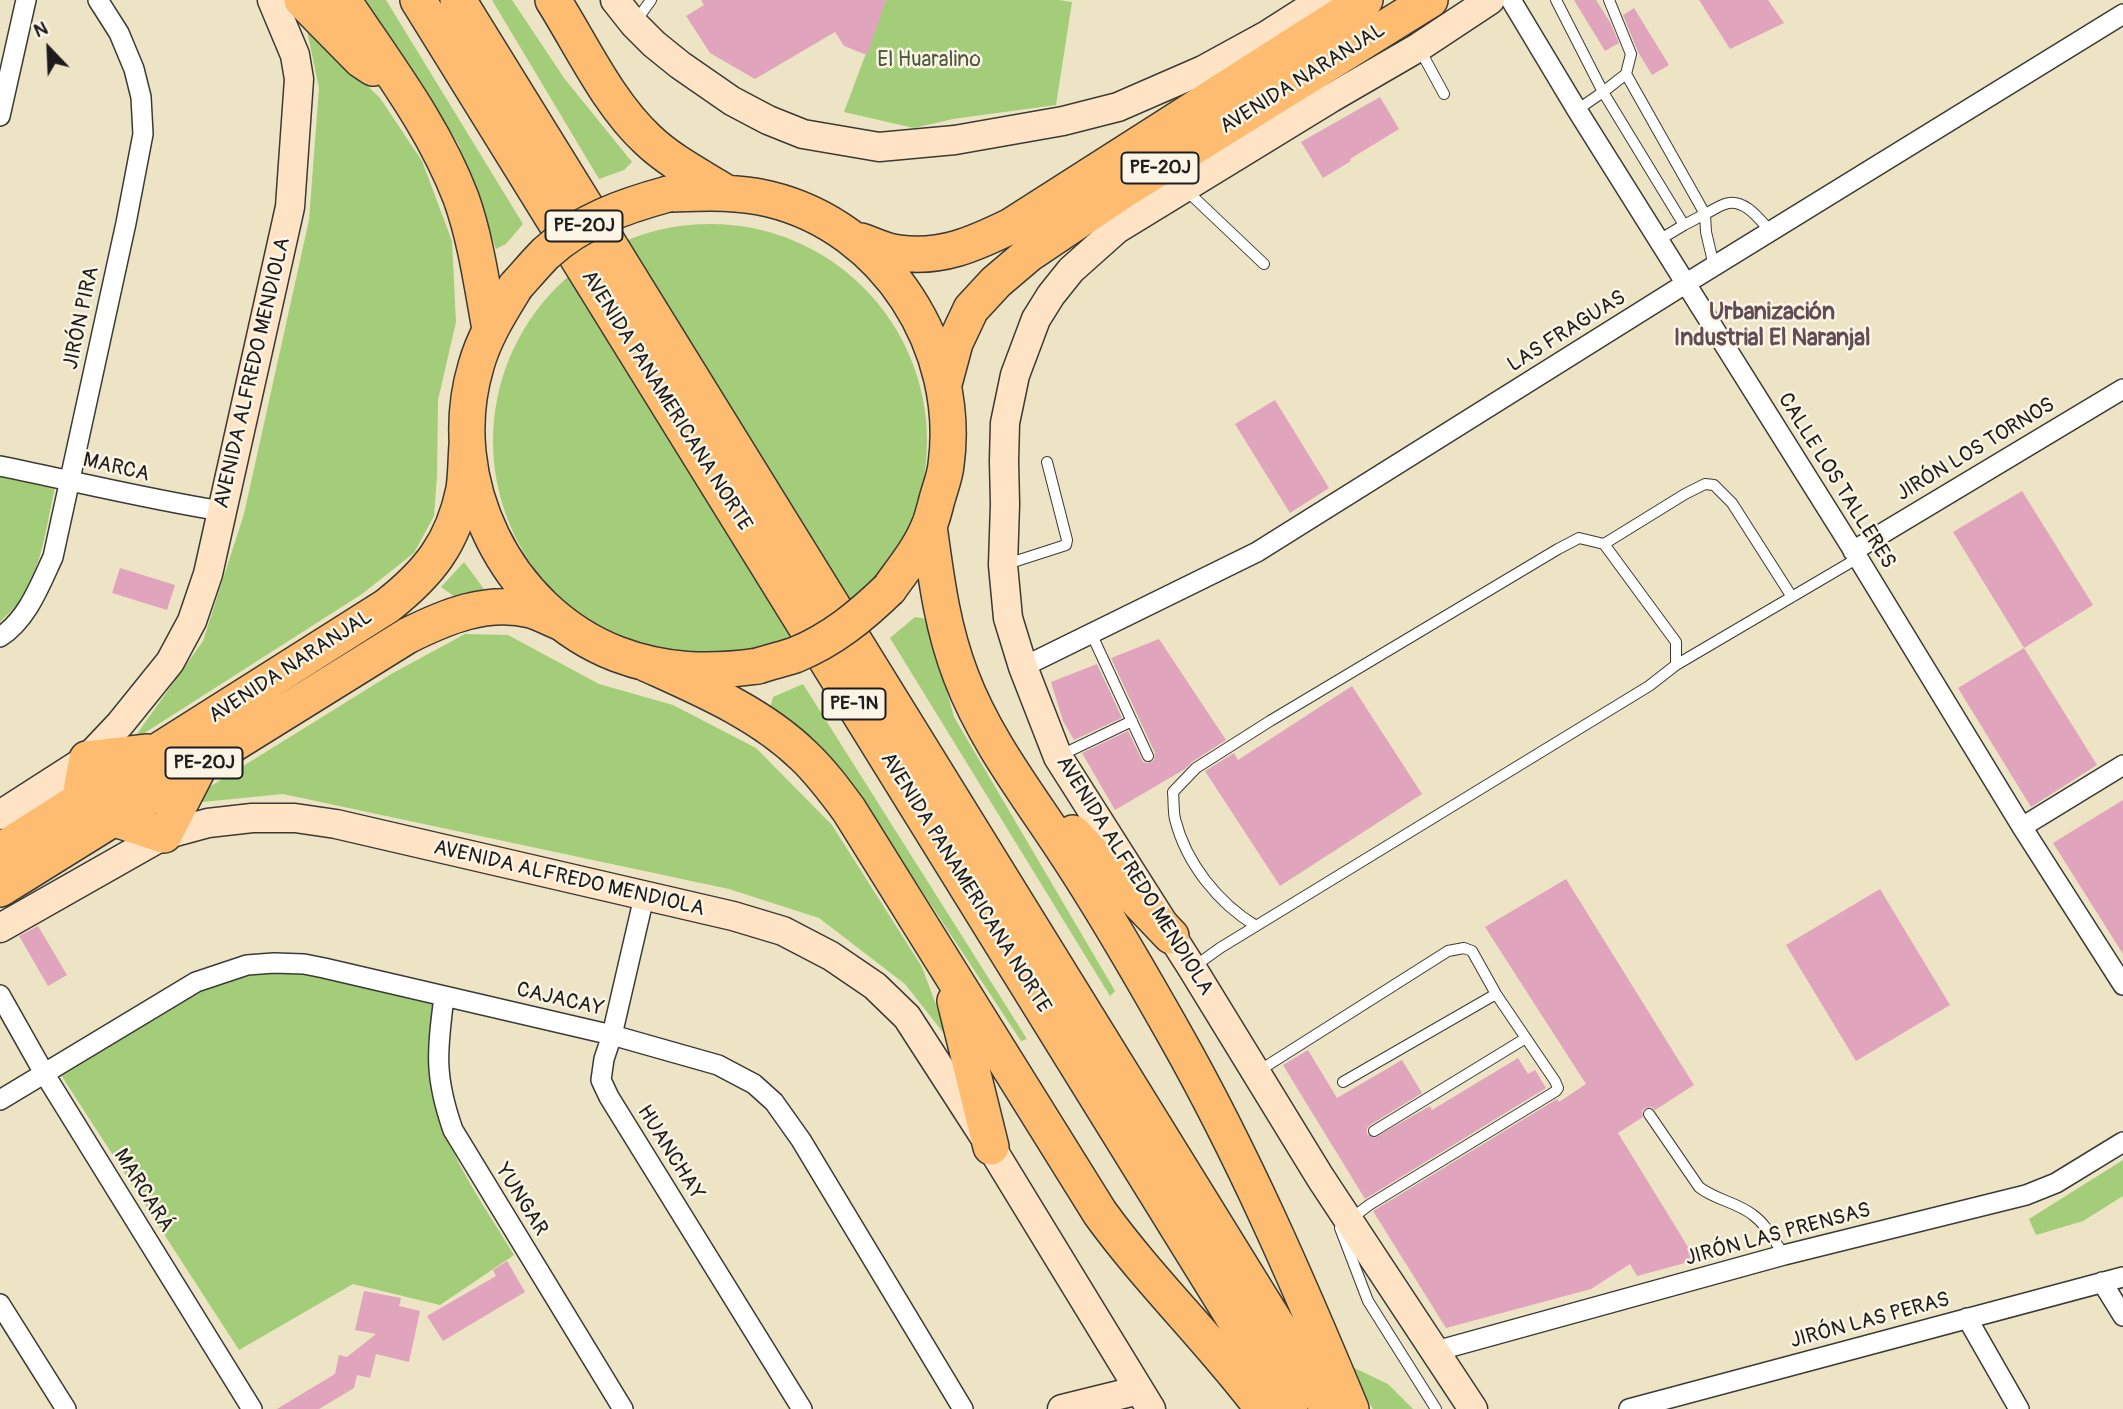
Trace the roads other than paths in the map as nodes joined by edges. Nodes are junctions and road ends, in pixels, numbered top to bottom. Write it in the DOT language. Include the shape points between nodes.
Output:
graph roads {
  1 [pos="26,0"];
  2 [pos="98,0"];
  3 [pos="272,0"];
  4 [pos="302,0"];
  5 [pos="343,0"];
  6 [pos="418,0"];
  7 [pos="458,0"];
  8 [pos="553,0"];
  9 [pos="563,0"];
  10 [pos="615,0"];
  11 [pos="651,0"];
  12 [pos="1430,0"];
  13 [pos="1490,0"];
  14 [pos="1511,0"];
  15 [pos="1556,0"];
  16 [pos="1609,0"];
  17 [pos="1340,4"];
  18 [pos="2123,14"];
  19 [pos="634,24"];
  20 [pos="574,34"];
  21 [pos="1419,47"];
  22 [pos="1626,74"];
  23 [pos="1603,92"];
  24 [pos="407,93"];
  25 [pos="1444,94"];
  26 [pos="1577,110"];
  27 [pos="0,116"];
  28 [pos="1184,188"];
  29 [pos="725,192"];
  30 [pos="1705,214"];
  31 [pos="1684,225"];
  32 [pos="1117,229"];
  33 [pos="1771,232"];
  34 [pos="852,238"];
  35 [pos="1659,240"];
  36 [pos="1264,264"];
  37 [pos="1714,266"];
  38 [pos="1685,284"];
  39 [pos="489,330"];
  40 [pos="944,384"];
  41 [pos="2123,388"];
  42 [pos="467,445"];
  43 [pos="1047,462"];
  44 [pos="0,466"];
  45 [pos="71,480"];
  46 [pos="222,512"];
  47 [pos="929,526"];
  48 [pos="1604,544"];
  49 [pos="1855,555"];
  50 [pos="1003,565"];
  51 [pos="1792,597"];
  52 [pos="562,623"];
  53 [pos="1091,633"];
  54 [pos="0,637"];
  55 [pos="645,663"];
  56 [pos="1675,665"];
  57 [pos="1023,667"];
  58 [pos="1132,722"];
  59 [pos="160,750"];
  60 [pos="1147,756"];
  61 [pos="1058,757"];
  62 [pos="87,760"];
  63 [pos="200,765"];
  64 [pos="2123,765"];
  65 [pos="1010,767"];
  66 [pos="79,802"];
  67 [pos="0,815"];
  68 [pos="112,818"];
  69 [pos="2022,827"];
  70 [pos="164,835"];
  71 [pos="0,851"];
  72 [pos="0,889"];
  73 [pos="644,897"];
  74 [pos="1256,926"];
  75 [pos="0,928"];
  76 [pos="1171,936"];
  77 [pos="946,967"];
  78 [pos="1192,968"];
  79 [pos="2123,985"];
  80 [pos="1496,994"];
  81 [pos="0,995"];
  82 [pos="444,997"];
  83 [pos="612,1035"];
  84 [pos="1526,1038"];
  85 [pos="1256,1072"];
  86 [pos="44,1073"];
  87 [pos="1343,1082"];
  88 [pos="0,1100"];
  89 [pos="1649,1114"];
  90 [pos="1374,1131"];
  91 [pos="2123,1142"];
  92 [pos="991,1147"];
  93 [pos="1320,1177"];
  94 [pos="1348,1221"];
  95 [pos="1784,1255"];
  96 [pos="2123,1276"];
  97 [pos="2102,1282"];
  98 [pos="0,1304"];
  99 [pos="2123,1316"];
  100 [pos="1967,1318"];
  101 [pos="1436,1351"];
  102 [pos="1145,1399"];
  103 [pos="66,1409"];
  104 [pos="252,1409"];
  105 [pos="623,1409"];
  106 [pos="802,1409"];
  107 [pos="963,1409"];
  108 [pos="1062,1409"];
  109 [pos="1262,1409"];
  110 [pos="1290,1409"];
  111 [pos="1329,1409"];
  112 [pos="1351,1409"];
  113 [pos="1436,1409"];
  114 [pos="1474,1409"];
  115 [pos="1629,1409"];
  116 [pos="2019,1409"];
  1 -- 27 [label="street"];
  2 -- 45 [label="street, JIRÓN PIRA" via="134,69 143,134"];
  3 -- 46 [label="main road, AVENIDA ALFREDO MENDIOLA" via="295,55 299,79 290,207"];
  4 -- 24 [label="highway" via="361,60"];
  5 -- 24 [label="highway"];
  6 -- 110 [label="highway, AVENIDA PANAMERICANA NORTE / PE-1N"];
  7 -- 111 [label="highway, AVENIDA PANAMERICANA NORTE / PE-1N"];
  8 -- 20 [label="highway"];
  9 -- 20 [label="highway"];
  10 -- 19 [label="main road"];
  11 -- 19 [label="lane"];
  12 -- 40 [label="highway, AVENIDA NARANJAL / PE-20J" via="1029,254 971,309 955,343"];
  13 -- 21 [label="main road, AVENIDA NARANJAL"];
  14 -- 26 [label="street, CALLE LOS TALLERES"];
  15 -- 23 [label="lane"];
  16 -- 22 [label="lane" via="1631,54"];
  17 -- 19 [label="main road, AVENIDA NARANJAL" via="1118,107 955,140 879,147 803,134 768,120 680,65"];
  17 -- 34 [label="highway, AVENIDA NARANJAL / PE-20J" via="1011,226 935,255 897,253"];
  18 -- 33 [label="street, LAS FRAGUAS"];
  20 -- 29 [label="highway" via="617,106 648,140"];
  21 -- 25 [label="lane"];
  21 -- 28 [label="main road, AVENIDA NARANJAL"];
  22 -- 23 [label="lane"];
  22 -- 30 [label="lane"];
  23 -- 26 [label="lane"];
  23 -- 31 [label="lane"];
  24 -- 39 [label="highway" via="462,201"];
  26 -- 35 [label="street, CALLE LOS TALLERES"];
  28 -- 32 [label="main road, AVENIDA NARANJAL"];
  28 -- 36 [label="lane"];
  29 -- 34 [label="highway, PE-20J" via="770,199 813,215"];
  29 -- 39 [label="highway, PE-20J, bridge" via="668,194 625,206 584,226 547,252 516,286"];
  30 -- 31 [label="lane"];
  30 -- 33 [label="lane" via="1738,203"];
  30 -- 37 [label="lane"];
  31 -- 35 [label="lane"];
  32 -- 50 [label="main road, AVENIDA ALFREDO MENDIOLA" via="1051,295 1036,319 1015,376 1006,423"];
  33 -- 37 [label="street, LAS FRAGUAS"];
  34 -- 40 [label="highway, PE-20J" via="885,268 912,303 932,342"];
  35 -- 38 [label="street, CALLE LOS TALLERES"];
  37 -- 38 [label="street, LAS FRAGUAS"];
  38 -- 49 [label="street, CALLE LOS TALLERES"];
  38 -- 53 [label="street, LAS FRAGUAS" via="1257,552"];
  39 -- 42 [label="highway, PE-20J" via="468,405"];
  40 -- 47 [label="highway, PE-20J" via="949,425 946,467"];
  41 -- 49 [label="street, JIRÓN LOS TORNOS"];
  42 -- 52 [label="highway, PE-20J" via="475,496 495,544 524,587"];
  42 -- 59 [label="highway, AVENIDA NARANJAL / PE-20J" via="464,488 453,527 414,584 387,606"];
  43 -- 50 [label="lane" via="1066,545"];
  44 -- 45 [label="street, MARCA"];
  45 -- 46 [label="street, MARCA"];
  45 -- 54 [label="street, JIRÓN PIRA" via="53,558 30,605"];
  46 -- 62 [label="main road, AVENIDA ALFREDO MENDIOLA" via="192,621 170,662"];
  47 -- 55 [label="highway, PE-20J, bridge" via="889,589 830,638 795,655 720,671"];
  47 -- 65 [label="highway" via="942,616 954,656 978,715"];
  48 -- 51 [label="lane" via="1685,494 1705,484 1714,485 1732,503"];
  48 -- 56 [label="lane" via="1676,642"];
  48 -- 74 [label="lane" via="1579,538 1558,549 1270,720 1196,768 1173,792 1175,819 1203,878"];
  49 -- 51 [label="lane"];
  49 -- 69 [label="street, CALLE LOS TALLERES"];
  50 -- 57 [label="main road, AVENIDA ALFREDO MENDIOLA" via="1008,618"];
  51 -- 56 [label="lane"];
  52 -- 55 [label="highway, PE-20J" via="615,654"];
  52 -- 63 [label="highway, AVENIDA NARANJAL / PE-20J" via="530,610 497,607 443,618"];
  53 -- 57 [label="street, LAS FRAGUAS"];
  53 -- 58 [label="lane"];
  55 -- 77 [label="highway" via="731,704 804,755 849,810"];
  56 -- 74 [label="lane" via="1649,686"];
  57 -- 61 [label="main road, AVENIDA ALFREDO MENDIOLA"];
  58 -- 60 [label="lane"];
  58 -- 61 [label="lane"];
  59 -- 62 [label="highway"];
  59 -- 66 [label="highway, AVENIDA NARANJAL / PE-20J"];
  61 -- 76 [label="main road, AVENIDA ALFREDO MENDIOLA"];
  62 -- 66 [label="highway"];
  62 -- 67 [label="main road"];
  63 -- 68 [label="highway, AVENIDA NARANJAL / PE-20J"];
  63 -- 70 [label="highway"];
  64 -- 69 [label="street"];
  65 -- 76 [label="highway"];
  65 -- 112 [label="highway" via="1098,902 1200,1080 1249,1178"];
  66 -- 71 [label="highway, AVENIDA NARANJAL / PE-20J"];
  68 -- 70 [label="highway"];
  68 -- 72 [label="highway, AVENIDA NARANJAL / PE-20J"];
  69 -- 79 [label="street, CALLE LOS TALLERES"];
  70 -- 73 [label="main road, AVENIDA ALFREDO MENDIOLA" via="252,818 295,818"];
  70 -- 75 [label="main road"];
  73 -- 83 [label="street, HUANCHAY"];
  73 -- 92 [label="main road, AVENIDA ALFREDO MENDIOLA" via="783,931 875,986 908,1017"];
  74 -- 78 [label="lane"];
  76 -- 78 [label="main road, AVENIDA ALFREDO MENDIOLA"];
  77 -- 92 [label="highway"];
  77 -- 109 [label="highway" via="1107,1224"];
  78 -- 85 [label="main road, AVENIDA ALFREDO MENDIOLA"];
  80 -- 84 [label="lane"];
  80 -- 85 [label="lane" via="1472,951 1448,951"];
  80 -- 87 [label="lane"];
  81 -- 86 [label="street, MARCARÁ"];
  82 -- 83 [label="street, CAJACAY"];
  82 -- 86 [label="street, CAJACAY" via="303,964 247,965 196,982"];
  82 -- 105 [label="street, YUNGAR" via="437,1061 453,1130"];
  83 -- 106 [label="street, HUANCHAY" via="601,1080 608,1097"];
  83 -- 107 [label="street, CAJACAY" via="718,1065 754,1084 774,1102"];
  84 -- 90 [label="lane"];
  84 -- 94 [label="lane" via="1555,1081 1556,1091"];
  85 -- 93 [label="main road, AVENIDA ALFREDO MENDIOLA"];
  86 -- 88 [label="street, CAJACAY"];
  86 -- 104 [label="street, MARCARÁ"];
  89 -- 95 [label="lane" via="1699,1187 1753,1215"];
  91 -- 95 [label="street, JIRÓN LAS PRENSAS" via="2056,1183 2026,1195"];
  92 -- 102 [label="main road, AVENIDA ALFREDO MENDIOLA"];
  93 -- 94 [label="main road, AVENIDA ALFREDO MENDIOLA"];
  93 -- 113 [label="lane" via="1368,1301"];
  94 -- 101 [label="main road, AVENIDA ALFREDO MENDIOLA"];
  95 -- 101 [label="street, JIRÓN LAS PRENSAS"];
  96 -- 97 [label="street, JIRÓN LAS PERAS"];
  97 -- 99 [label="street"];
  97 -- 100 [label="street, JIRÓN LAS PERAS"];
  98 -- 103 [label="street"];
  100 -- 115 [label="street, JIRÓN LAS PERAS"];
  100 -- 116 [label="street"];
  101 -- 114 [label="main road, AVENIDA ALFREDO MENDIOLA"];
  102 -- 108 [label="main road"];
}
